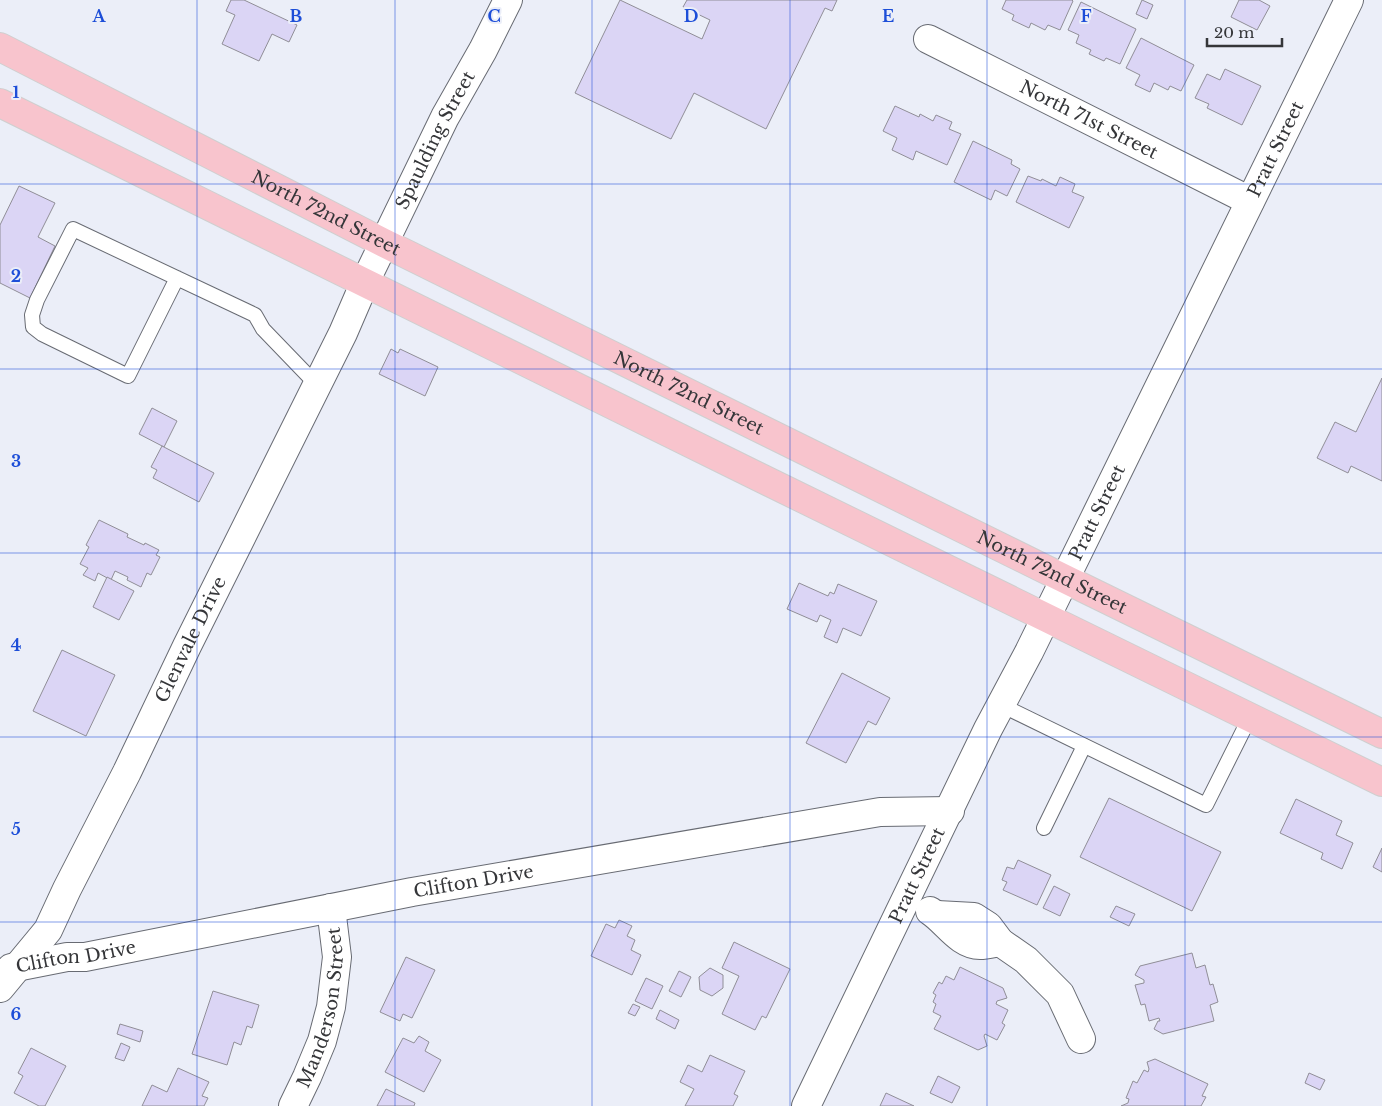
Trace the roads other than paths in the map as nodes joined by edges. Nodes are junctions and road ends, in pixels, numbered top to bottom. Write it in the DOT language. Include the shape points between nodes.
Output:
graph roads {
  1 [pos="508,0"];
  2 [pos="1349,0"];
  3 [pos="928,39"];
  4 [pos="0,47"];
  5 [pos="0,103"];
  6 [pos="1250,200"];
  7 [pos="384,243"];
  8 [pos="177,278"];
  9 [pos="365,282"];
  10 [pos="317,385"];
  11 [pos="1065,579"];
  12 [pos="1046,617"];
  13 [pos="1001,705"];
  14 [pos="1250,717"];
  15 [pos="1382,734"];
  16 [pos="1084,746"];
  17 [pos="1382,782"];
  18 [pos="950,811"];
  19 [pos="1044,828"];
  20 [pos="908,897"];
  21 [pos="331,908"];
  22 [pos="9,968"];
  23 [pos="0,988"];
  24 [pos="1081,1038"];
  25 [pos="293,1106"];
  26 [pos="806,1106"];
  1 -- 7 [label="street, Spaulding Street" via="484,50 445,117"];
  2 -- 6 [label="street, Pratt Street"];
  3 -- 6 [label="street, North 71st Street"];
  4 -- 7 [label="main road, North 72nd Street"];
  5 -- 9 [label="main road"];
  6 -- 11 [label="street, Pratt Street"];
  7 -- 9 [label="street, Spaulding Street"];
  7 -- 11 [label="main road, North 72nd Street"];
  8 -- 8 [label="lane" via="73,229 37,300 32,315 34,327 42,334 128,376"];
  8 -- 10 [label="lane" via="254,315 263,329"];
  9 -- 10 [label="street, Glenvale Drive"];
  9 -- 12 [label="main road"];
  10 -- 22 [label="street, Glenvale Drive" via="48,930"];
  11 -- 12 [label="street, Pratt Street"];
  11 -- 15 [label="main road, North 72nd Street"];
  12 -- 13 [label="street, Pratt Street"];
  12 -- 14 [label="main road"];
  13 -- 16 [label="lane"];
  13 -- 18 [label="street, Pratt Street"];
  14 -- 16 [label="lane" via="1206,805"];
  14 -- 17 [label="main road"];
  16 -- 19 [label="lane"];
  18 -- 20 [label="street, Pratt Street"];
  18 -- 21 [label="street, Clifton Drive" via="880,812"];
  20 -- 24 [label="street" via="937,916 960,938 978,946 1000,942 1026,960 1060,994"];
  20 -- 26 [label="street, Pratt Street"];
  21 -- 22 [label="street, Clifton Drive" via="85,957 67,957"];
  21 -- 25 [label="street, Manderson Street" via="337,957 331,1007 322,1041"];
  22 -- 23 [label="street, Glenvale Drive"];
}
